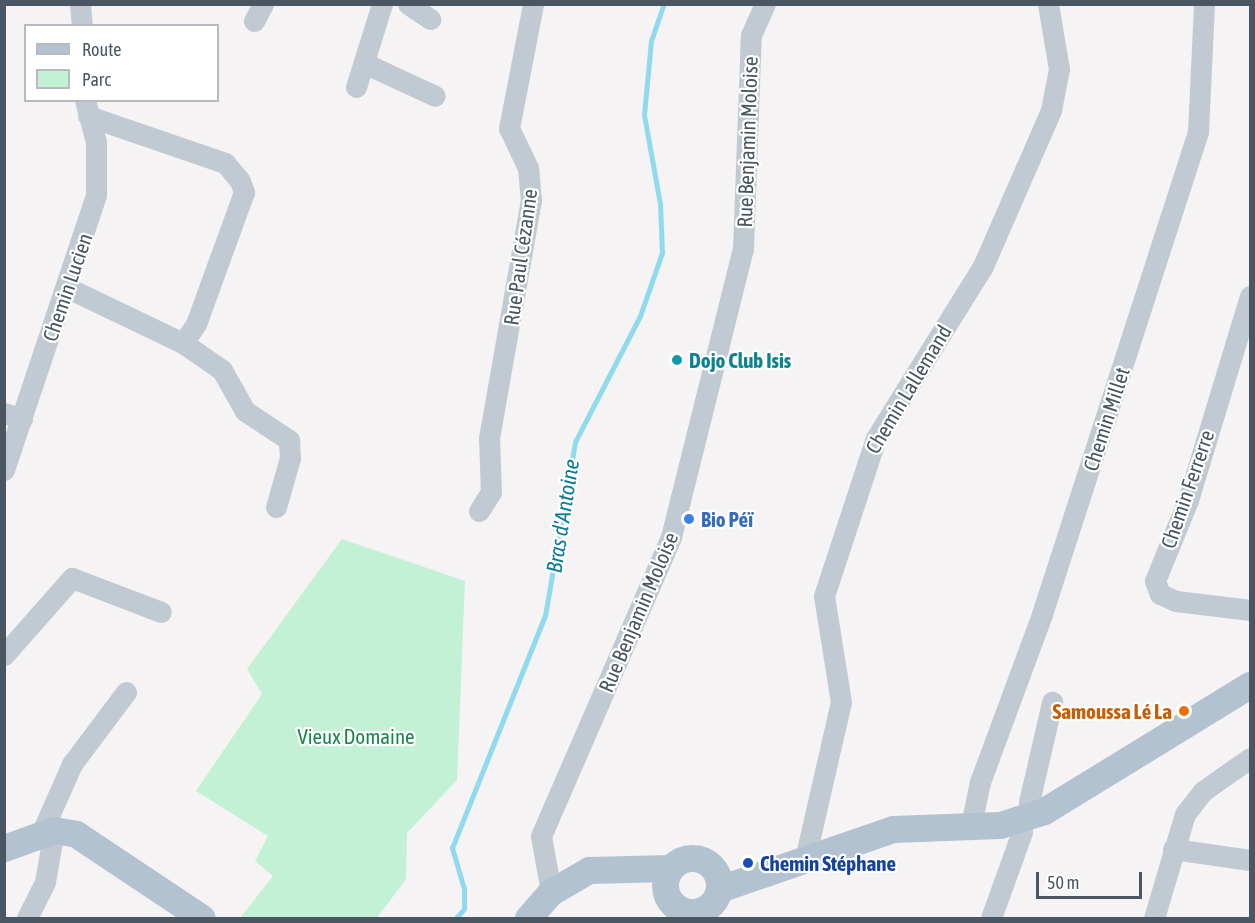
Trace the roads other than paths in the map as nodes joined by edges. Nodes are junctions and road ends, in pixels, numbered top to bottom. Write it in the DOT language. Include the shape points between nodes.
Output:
graph roads {
  1 [pos="80,4"];
  2 [pos="408,4"];
  3 [pos="533,4"];
  4 [pos="765,4"];
  5 [pos="1048,4"];
  6 [pos="1204,4"];
  7 [pos="380,5"];
  8 [pos="430,19"];
  9 [pos="82,24"];
  10 [pos="364,63"];
  11 [pos="356,87"];
  12 [pos="435,96"];
  13 [pos="86,108"];
  14 [pos="66,287"];
  15 [pos="1251,296"];
  16 [pos="183,343"];
  17 [pos="13,416"];
  18 [pos="4,470"];
  19 [pos="276,507"];
  20 [pos="479,511"];
  21 [pos="1251,610"];
  22 [pos="161,612"];
  23 [pos="4,655"];
  24 [pos="1251,685"];
  25 [pos="126,692"];
  26 [pos="1053,702"];
  27 [pos="1251,758"];
  28 [pos="1027,817"];
  29 [pos="971,825"];
  30 [pos="47,832"];
  31 [pos="4,848"];
  32 [pos="1173,849"];
  33 [pos="805,859"];
  34 [pos="1251,860"];
  35 [pos="661,874"];
  36 [pos="718,880"];
  37 [pos="551,892"];
  38 [pos="690,915"];
  39 [pos="27,918"];
  40 [pos="202,918"];
  41 [pos="528,918"];
  42 [pos="991,918"];
  43 [pos="1154,918"];
  1 -- 9 [label="street"];
  2 -- 8 [label="street"];
  3 -- 20 [label="street, Rue Paul Cézanne" via="509,128 528,168 531,201 489,438 491,492"];
  4 -- 37 [label="street, Rue Benjamin Moloise" via="751,35 743,249 671,537 541,836"];
  5 -- 33 [label="street, Chemin Lallemand" via="1059,69 1051,110 983,266 876,438 824,596 841,702"];
  6 -- 29 [label="street, Chemin Millet" via="1198,132 1042,614 980,782"];
  7 -- 10 [label="street"];
  10 -- 11 [label="street"];
  10 -- 12 [label="street"];
  13 -- 14 [label="street, Chemin Lucien" via="96,142 96,195"];
  13 -- 16 [label="street" via="225,163 240,181 244,192 196,324"];
  14 -- 16 [label="street"];
  14 -- 17 [label="street, Chemin Lucien"];
  15 -- 21 [label="street, Chemin Ferrerre" via="1188,500 1155,581 1160,594 1176,601"];
  16 -- 19 [label="street" via="222,370 245,411 289,440 290,458"];
  17 -- 18 [label="street, Chemin Lucien"];
  22 -- 23 [label="street" via="72,578"];
  24 -- 28 [label="main road"];
  25 -- 30 [label="street" via="72,764"];
  26 -- 28 [label="street"];
  27 -- 32 [label="street" via="1195,799"];
  28 -- 29 [label="main road"];
  28 -- 42 [label="street"];
  29 -- 33 [label="main road" via="893,829"];
  30 -- 31 [label="main road"];
  30 -- 39 [label="street" via="45,882"];
  30 -- 40 [label="main road" via="86,838"];
  32 -- 34 [label="street"];
  32 -- 43 [label="street"];
  33 -- 36 [label="main road" via="757,875"];
  35 -- 36 [label="main road" via="694,858"];
  35 -- 37 [label="main road" via="598,867"];
  35 -- 38 [label="main road" via="670,902"];
  36 -- 38 [label="main road" via="712,903"];
  37 -- 41 [label="main road"];
}
